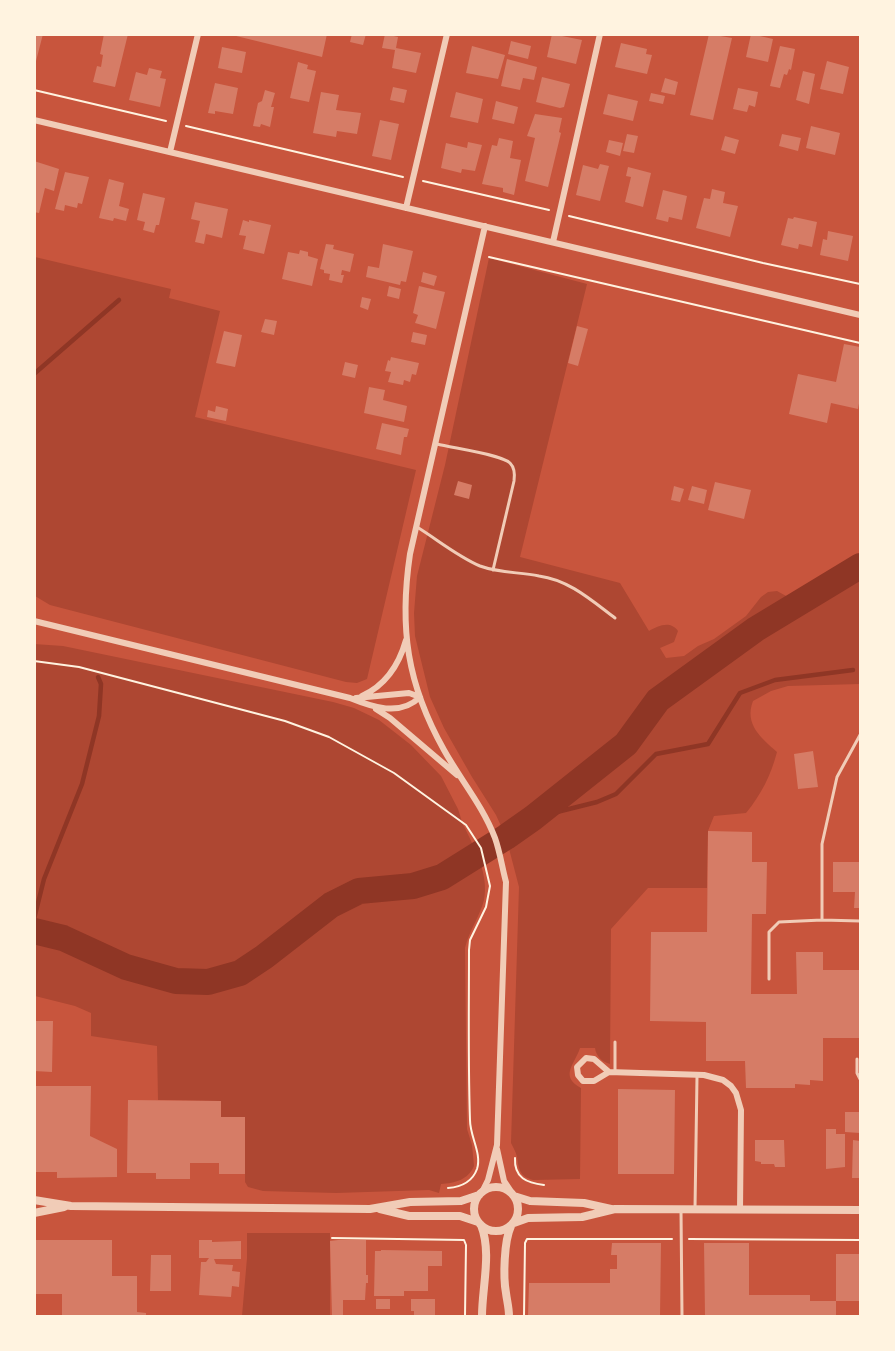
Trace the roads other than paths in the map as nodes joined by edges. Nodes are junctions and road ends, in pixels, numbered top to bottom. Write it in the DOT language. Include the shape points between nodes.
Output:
graph roads {
  1 [pos="198,34"];
  2 [pos="447,34"];
  3 [pos="600,34"];
  4 [pos="34,120"];
  5 [pos="170,152"];
  6 [pos="406,208"];
  7 [pos="485,226"];
  8 [pos="553,242"];
  9 [pos="861,315"];
  10 [pos="436,444"];
  11 [pos="417,527"];
  12 [pos="493,570"];
  13 [pos="615,618"];
  14 [pos="34,621"];
  15 [pos="406,639"];
  16 [pos="420,697"];
  17 [pos="353,698"];
  18 [pos="371,706"];
  19 [pos="861,735"];
  20 [pos="462,779"];
  21 [pos="822,920"];
  22 [pos="861,921"];
  23 [pos="769,979"];
  24 [pos="615,1042"];
  25 [pos="857,1059"];
  26 [pos="612,1072"];
  27 [pos="697,1074"];
  28 [pos="861,1079"];
  29 [pos="497,1145"];
  30 [pos="481,1193"];
  31 [pos="513,1194"];
  32 [pos="34,1200"];
  33 [pos="71,1206"];
  34 [pos="377,1209"];
  35 [pos="615,1209"];
  36 [pos="681,1210"];
  37 [pos="695,1210"];
  38 [pos="740,1210"];
  39 [pos="861,1210"];
  40 [pos="34,1213"];
  41 [pos="479,1223"];
  42 [pos="512,1225"];
  43 [pos="482,1317"];
  44 [pos="509,1317"];
  45 [pos="682,1317"];
  1 -- 5 [label="street"];
  2 -- 6 [label="street"];
  3 -- 8 [label="street"];
  4 -- 5 [label="street"];
  5 -- 6 [label="street"];
  6 -- 7 [label="street"];
  7 -- 8 [label="street"];
  7 -- 10 [label="street"];
  8 -- 9 [label="street"];
  10 -- 11 [label="street"];
  10 -- 12 [label="lane" via="497,458 510,463 515,471"];
  11 -- 12 [label="lane" via="459,556"];
  11 -- 15 [label="street" via="406,581"];
  12 -- 13 [label="lane" via="542,576 577,589"];
  14 -- 17 [label="street"];
  15 -- 16 [label="street"];
  15 -- 17 [label="street" via="392,673 369,693"];
  16 -- 17 [label="street" via="409,693"];
  16 -- 18 [label="street" via="414,704 401,708"];
  16 -- 20 [label="street"];
  17 -- 18 [label="street"];
  18 -- 20 [label="street"];
  19 -- 21 [label="lane" via="837,777 822,844"];
  20 -- 29 [label="street" via="494,837 506,882"];
  21 -- 22 [label="lane"];
  21 -- 23 [label="lane" via="778,922 769,932"];
  24 -- 26 [label="lane"];
  25 -- 28 [label="lane" via="856,1073"];
  26 -- 26 [label="street" via="587,1082 578,1075 577,1067 582,1060 594,1059"];
  26 -- 27 [label="street"];
  27 -- 37 [label="lane"];
  27 -- 38 [label="street" via="723,1080 740,1102"];
  29 -- 30 [label="street"];
  29 -- 31 [label="street" via="504,1181"];
  30 -- 31 [label="street" via="500,1187"];
  30 -- 34 [label="street" via="468,1200 410,1202"];
  30 -- 41 [label="street" via="474,1211"];
  31 -- 35 [label="street" via="530,1201 584,1203"];
  31 -- 42 [label="street" via="519,1212"];
  32 -- 33 [label="street"];
  33 -- 34 [label="street"];
  33 -- 40 [label="street"];
  34 -- 41 [label="street" via="409,1216 460,1216"];
  35 -- 36 [label="street"];
  35 -- 42 [label="street" via="582,1216 528,1218"];
  36 -- 37 [label="street"];
  36 -- 45 [label="lane"];
  37 -- 38 [label="street"];
  38 -- 39 [label="street"];
  41 -- 42 [label="street" via="492,1231"];
  41 -- 43 [label="street" via="484,1235"];
  42 -- 44 [label="street" via="506,1263"];
}
